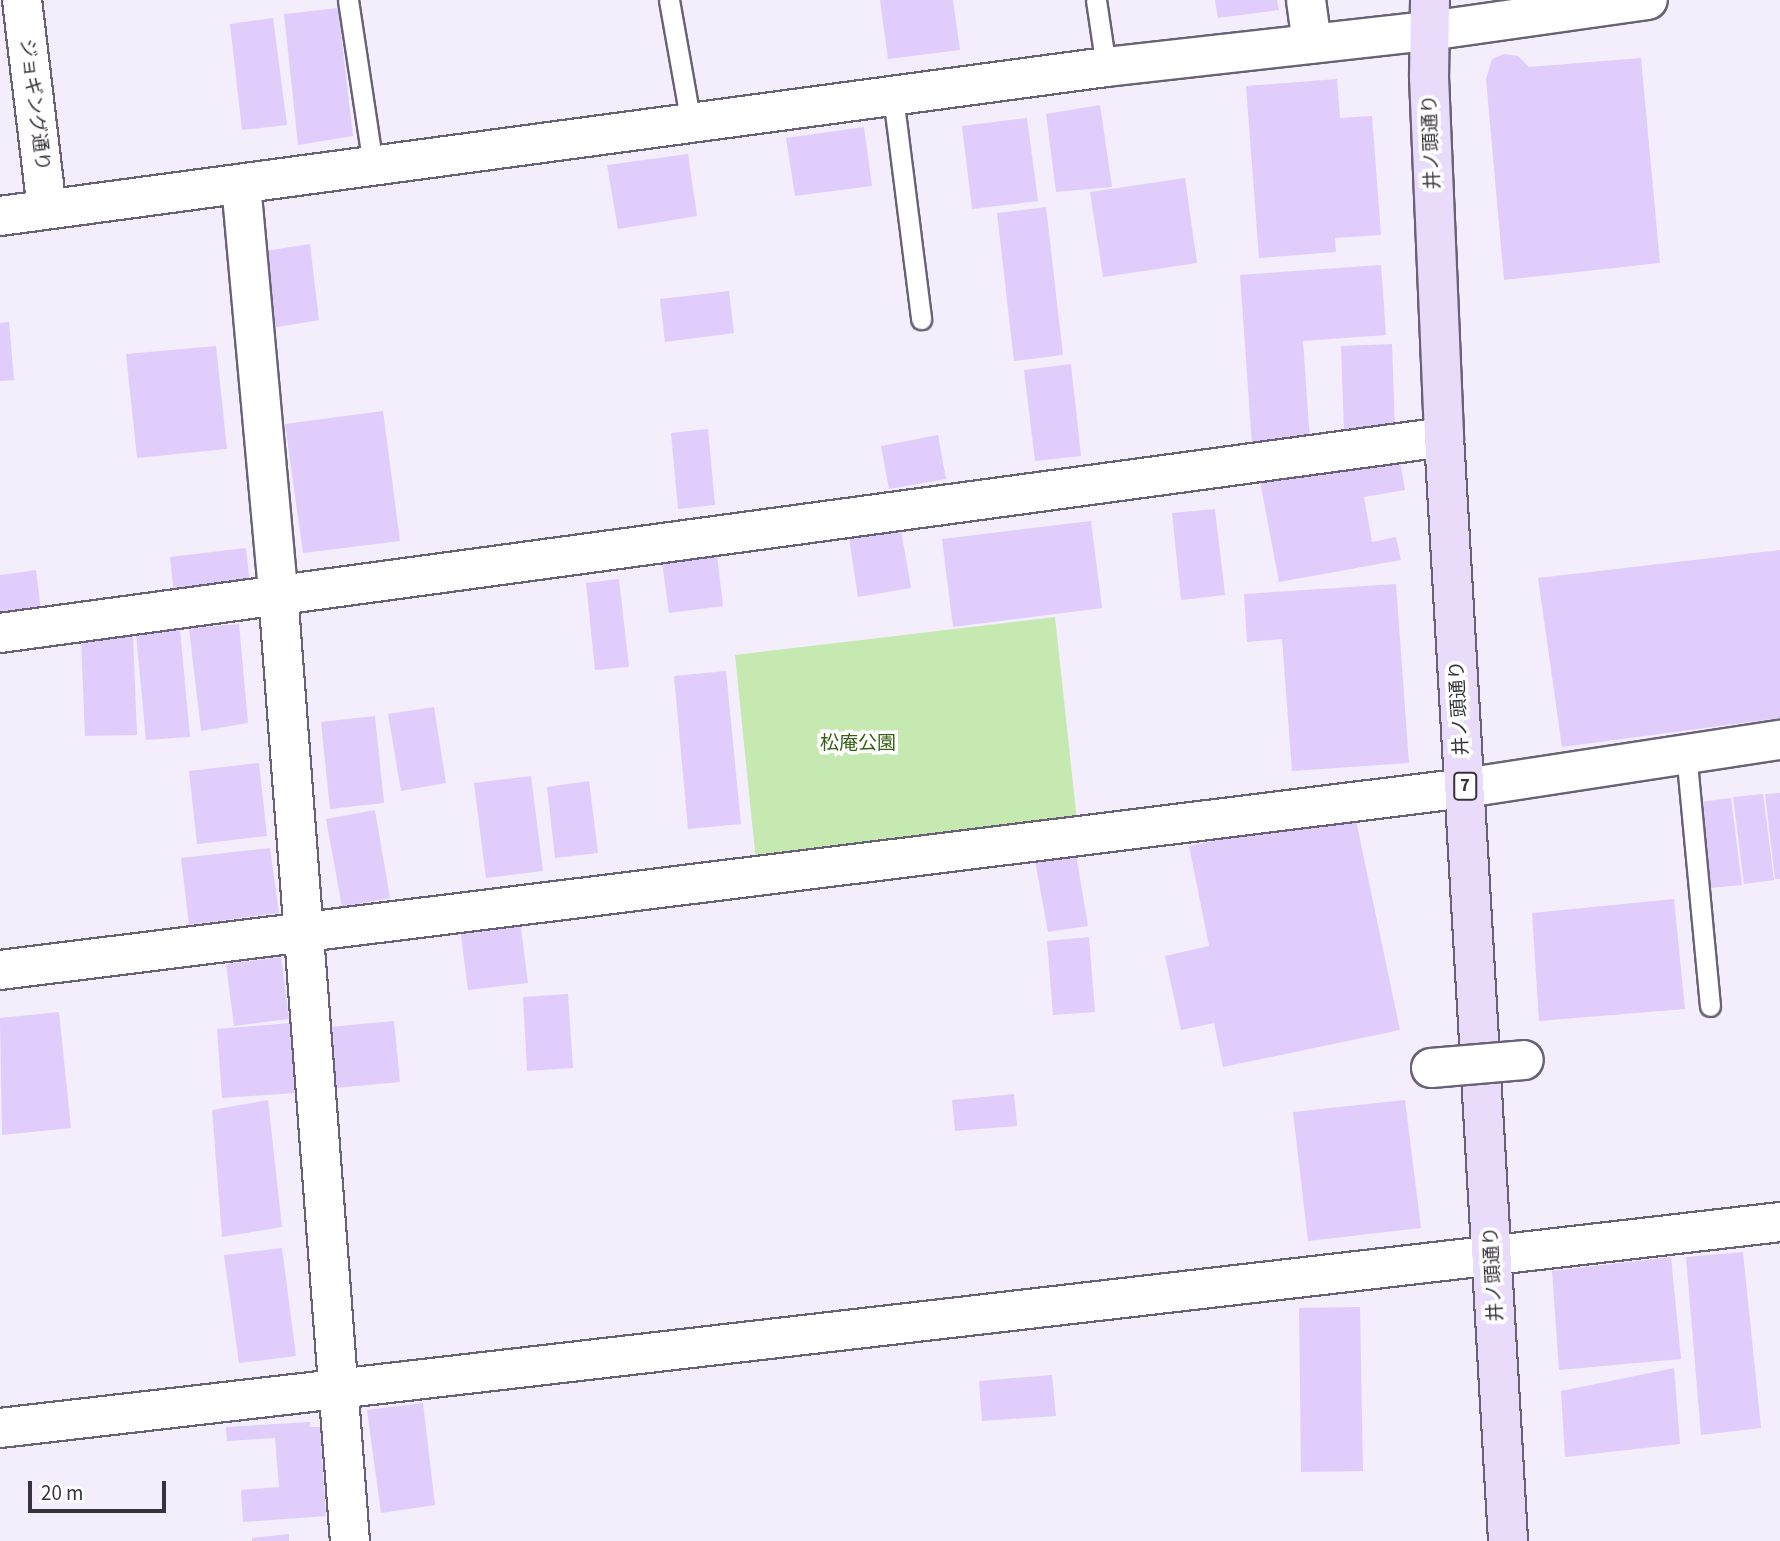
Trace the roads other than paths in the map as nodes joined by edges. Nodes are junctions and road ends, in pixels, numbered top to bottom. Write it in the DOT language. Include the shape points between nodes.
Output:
graph roads {
  1 [pos="22,0"];
  2 [pos="348,0"];
  3 [pos="669,0"];
  4 [pos="1096,0"];
  5 [pos="1306,0"];
  6 [pos="1648,0"];
  7 [pos="1430,16"];
  8 [pos="1312,44"];
  9 [pos="1106,67"];
  10 [pos="893,96"];
  11 [pos="691,123"];
  12 [pos="373,166"];
  13 [pos="241,184"];
  14 [pos="47,209"];
  15 [pos="0,216"];
  16 [pos="921,319"];
  17 [pos="1444,437"];
  18 [pos="278,593"];
  19 [pos="0,633"];
  20 [pos="1780,740"];
  21 [pos="1686,752"];
  22 [pos="1465,788"];
  23 [pos="301,930"];
  24 [pos="0,970"];
  25 [pos="1710,1006"];
  26 [pos="1524,1060"];
  27 [pos="1431,1068"];
  28 [pos="1780,1222"];
  29 [pos="1493,1256"];
  30 [pos="337,1389"];
  31 [pos="0,1428"];
  32 [pos="350,1541"];
  33 [pos="1508,1541"];
  1 -- 14 [label="street, ジョギング通り"];
  2 -- 12 [label="lane"];
  3 -- 11 [label="lane"];
  4 -- 9 [label="lane"];
  5 -- 8 [label="street"];
  6 -- 7 [label="street"];
  7 -- 8 [label="street"];
  7 -- 17 [label="main road, 井ノ頭通り / 7"];
  8 -- 9 [label="street"];
  9 -- 10 [label="street"];
  10 -- 11 [label="street"];
  10 -- 16 [label="lane"];
  11 -- 12 [label="street"];
  12 -- 13 [label="street"];
  13 -- 14 [label="street"];
  13 -- 18 [label="street"];
  14 -- 15 [label="street"];
  17 -- 18 [label="street"];
  17 -- 22 [label="main road, 井ノ頭通り / 7"];
  18 -- 19 [label="street"];
  18 -- 23 [label="street"];
  20 -- 21 [label="street"];
  21 -- 22 [label="street"];
  21 -- 25 [label="lane"];
  22 -- 23 [label="street"];
  22 -- 29 [label="main road, 井ノ頭通り / 7"];
  23 -- 24 [label="street"];
  23 -- 30 [label="street"];
  26 -- 27 [label="street, bridge"];
  28 -- 29 [label="street"];
  29 -- 30 [label="street"];
  29 -- 33 [label="main road, 井ノ頭通り / 7"];
  30 -- 31 [label="street"];
  30 -- 32 [label="street"];
}
